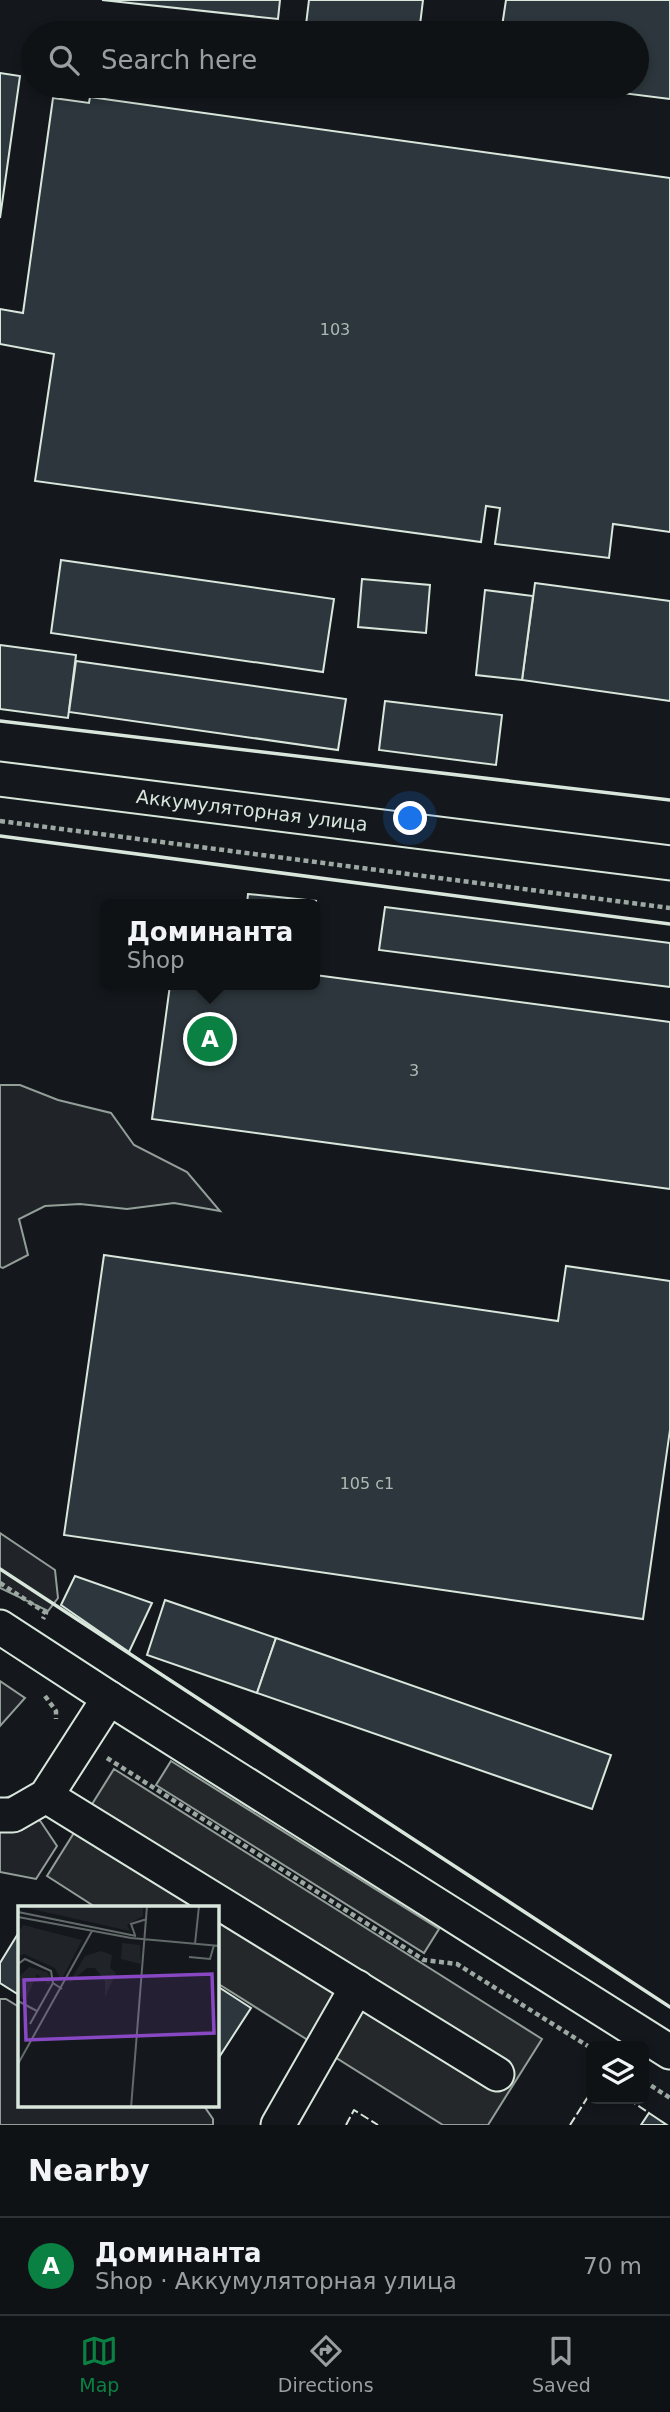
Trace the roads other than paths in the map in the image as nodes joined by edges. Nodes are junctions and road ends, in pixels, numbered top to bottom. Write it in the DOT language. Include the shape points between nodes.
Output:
graph roads {
  1 [pos="0,779"];
  2 [pos="670,863"];
  3 [pos="13,1635"];
  4 [pos="109,1698"];
  5 [pos="46,1796"];
  6 [pos="0,1815"];
  7 [pos="357,1987"];
  8 [pos="670,2052"];
  9 [pos="498,2074"];
  10 [pos="278,2125"];
  1 -- 2 [label="street, Аккумуляторная улица"];
  3 -- 4 [label="street"];
  4 -- 5 [label="street"];
  4 -- 8 [label="street"];
  5 -- 6 [label="street" via="13,1815"];
  5 -- 7 [label="street"];
  7 -- 9 [label="street"];
  7 -- 10 [label="street"];
}
